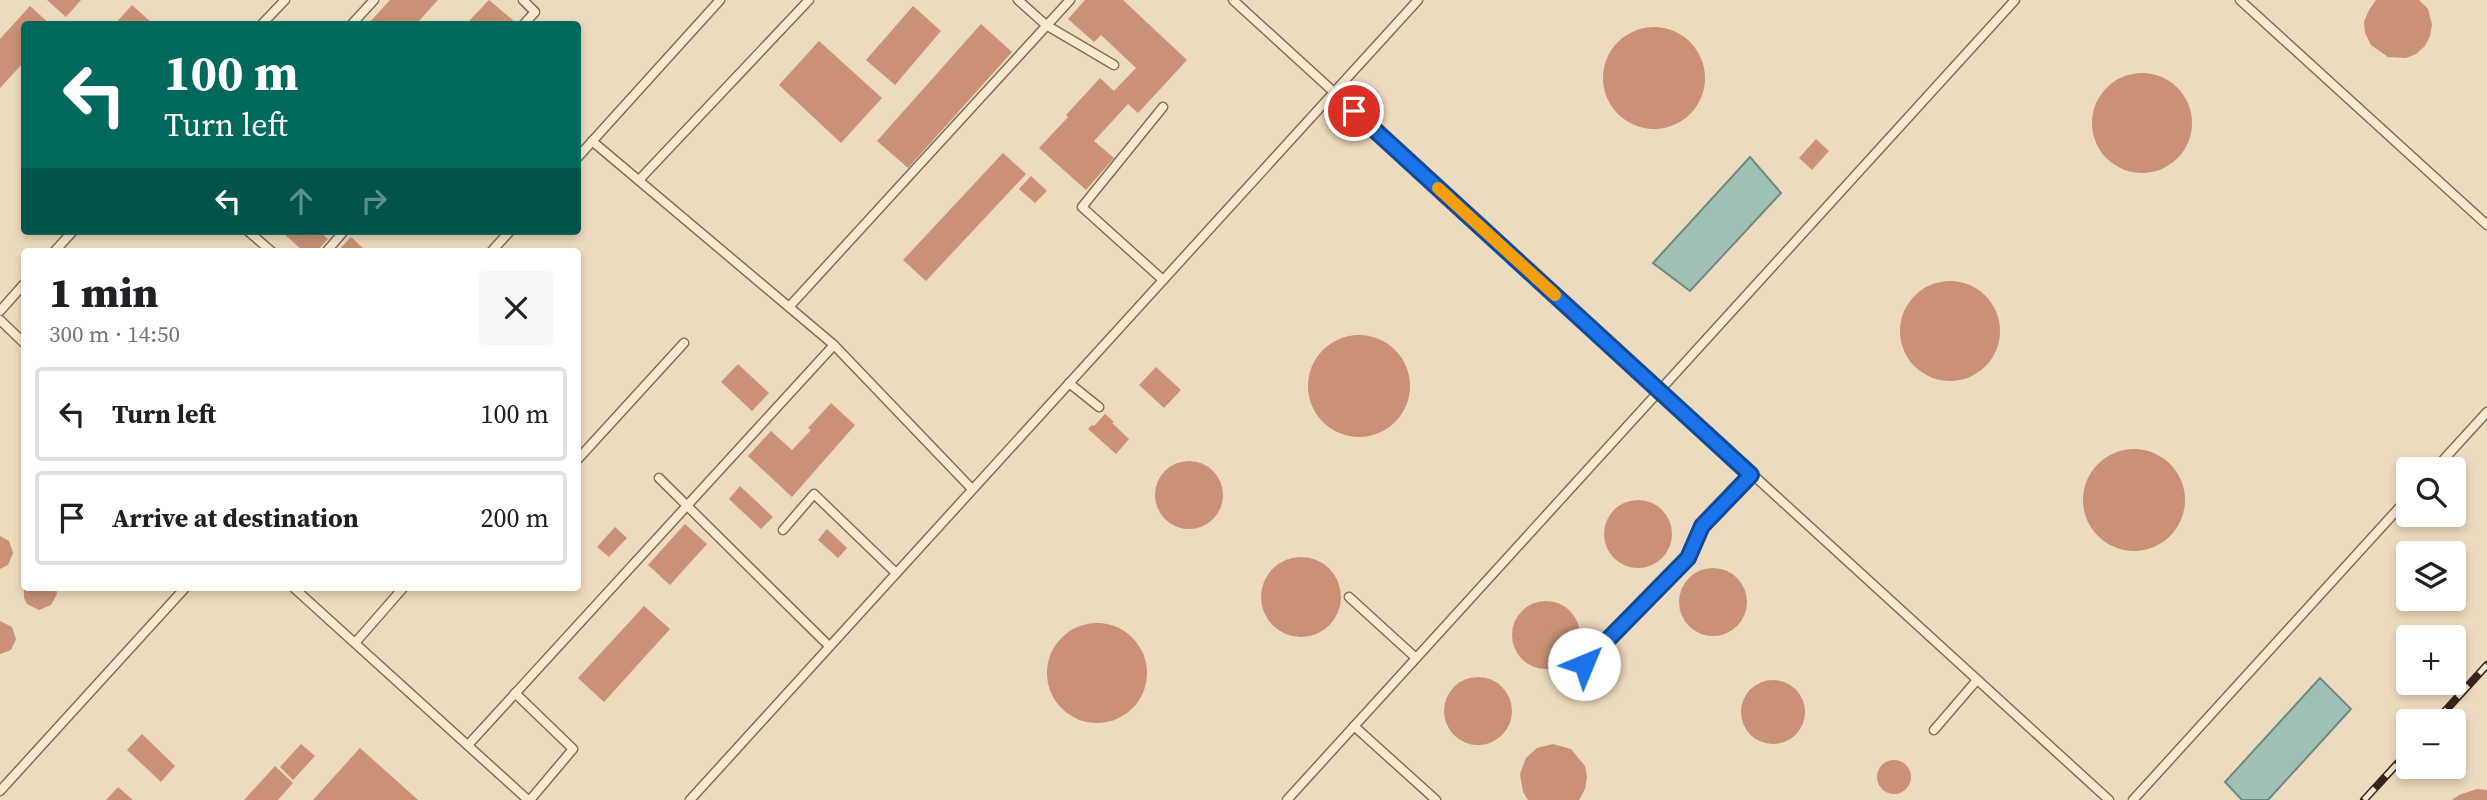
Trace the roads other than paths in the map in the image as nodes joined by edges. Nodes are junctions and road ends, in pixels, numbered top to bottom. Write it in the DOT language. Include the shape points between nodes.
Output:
graph roads {
  1 [pos="285,0"];
  2 [pos="374,0"];
  3 [pos="523,0"];
  4 [pos="720,0"];
  5 [pos="809,0"];
  6 [pos="1018,0"];
  7 [pos="1070,0"];
  8 [pos="1233,0"];
  9 [pos="1418,0"];
  10 [pos="2015,0"];
  11 [pos="2240,0"];
  12 [pos="265,21"];
  13 [pos="355,21"];
  14 [pos="527,21"];
  15 [pos="1046,25"];
  16 [pos="1114,65"];
  17 [pos="1334,92"];
  18 [pos="1163,107"];
  19 [pos="592,141"];
  20 [pos="581,154"];
  21 [pos="639,180"];
  22 [pos="2487,225"];
  23 [pos="69,235"];
  24 [pos="253,235"];
  25 [pos="506,235"];
  26 [pos="58,248"];
  27 [pos="267,248"];
  28 [pos="495,248"];
  29 [pos="1163,280"];
  30 [pos="21,287"];
  31 [pos="789,307"];
  32 [pos="0,311"];
  33 [pos="0,320"];
  34 [pos="21,340"];
  35 [pos="684,343"];
  36 [pos="834,345"];
  37 [pos="1069,383"];
  38 [pos="1659,391"];
  39 [pos="1099,407"];
  40 [pos="2487,412"];
  41 [pos="581,455"];
  42 [pos="2446,457"];
  43 [pos="1751,475"];
  44 [pos="659,478"];
  45 [pos="972,489"];
  46 [pos="686,506"];
  47 [pos="2396,511"];
  48 [pos="783,530"];
  49 [pos="896,573"];
  50 [pos="183,591"];
  51 [pos="297,591"];
  52 [pos="400,591"];
  53 [pos="1349,597"];
  54 [pos="355,643"];
  55 [pos="829,646"];
  56 [pos="1416,658"];
  57 [pos="1584,664"];
  58 [pos="1977,680"];
  59 [pos="515,693"];
  60 [pos="1354,726"];
  61 [pos="1934,730"];
  62 [pos="468,745"];
  63 [pos="0,791"];
  64 [pos="529,800"];
  65 [pos="690,800"];
  66 [pos="1287,800"];
  67 [pos="1436,800"];
  68 [pos="2109,800"];
  69 [pos="2133,800"];
  1 -- 12 [label="lane"];
  2 -- 13 [label="lane"];
  3 -- 14 [label="lane" via="536,12"];
  4 -- 19 [label="lane"];
  5 -- 21 [label="lane"];
  6 -- 15 [label="lane"];
  7 -- 15 [label="lane"];
  8 -- 17 [label="lane"];
  9 -- 17 [label="lane"];
  10 -- 38 [label="lane"];
  11 -- 22 [label="lane"];
  15 -- 16 [label="lane"];
  15 -- 31 [label="lane"];
  17 -- 29 [label="lane"];
  17 -- 38 [label="lane"];
  18 -- 29 [label="lane" via="1082,207"];
  19 -- 20 [label="lane"];
  19 -- 21 [label="lane"];
  21 -- 31 [label="lane"];
  23 -- 26 [label="lane"];
  24 -- 27 [label="lane"];
  25 -- 28 [label="lane"];
  29 -- 37 [label="lane"];
  30 -- 32 [label="lane"];
  31 -- 36 [label="lane"];
  33 -- 34 [label="lane"];
  35 -- 41 [label="lane"];
  36 -- 45 [label="lane"];
  36 -- 46 [label="lane"];
  37 -- 39 [label="lane"];
  37 -- 45 [label="lane"];
  38 -- 43 [label="lane"];
  38 -- 56 [label="lane"];
  40 -- 42 [label="lane"];
  43 -- 57 [label="lane" via="1702,526 1688,558"];
  43 -- 58 [label="lane"];
  44 -- 46 [label="lane"];
  45 -- 49 [label="lane"];
  46 -- 55 [label="lane"];
  46 -- 59 [label="lane"];
  47 -- 69 [label="lane"];
  48 -- 49 [label="lane" via="814,494"];
  49 -- 55 [label="lane"];
  50 -- 63 [label="lane"];
  51 -- 54 [label="lane"];
  52 -- 54 [label="lane"];
  53 -- 56 [label="lane"];
  54 -- 62 [label="lane"];
  55 -- 65 [label="lane"];
  56 -- 60 [label="lane"];
  58 -- 61 [label="lane"];
  58 -- 68 [label="lane"];
  59 -- 62 [label="lane"];
  59 -- 64 [label="lane" via="573,749"];
  60 -- 66 [label="lane"];
  60 -- 67 [label="lane"];
  62 -- 64 [label="lane"];
}
